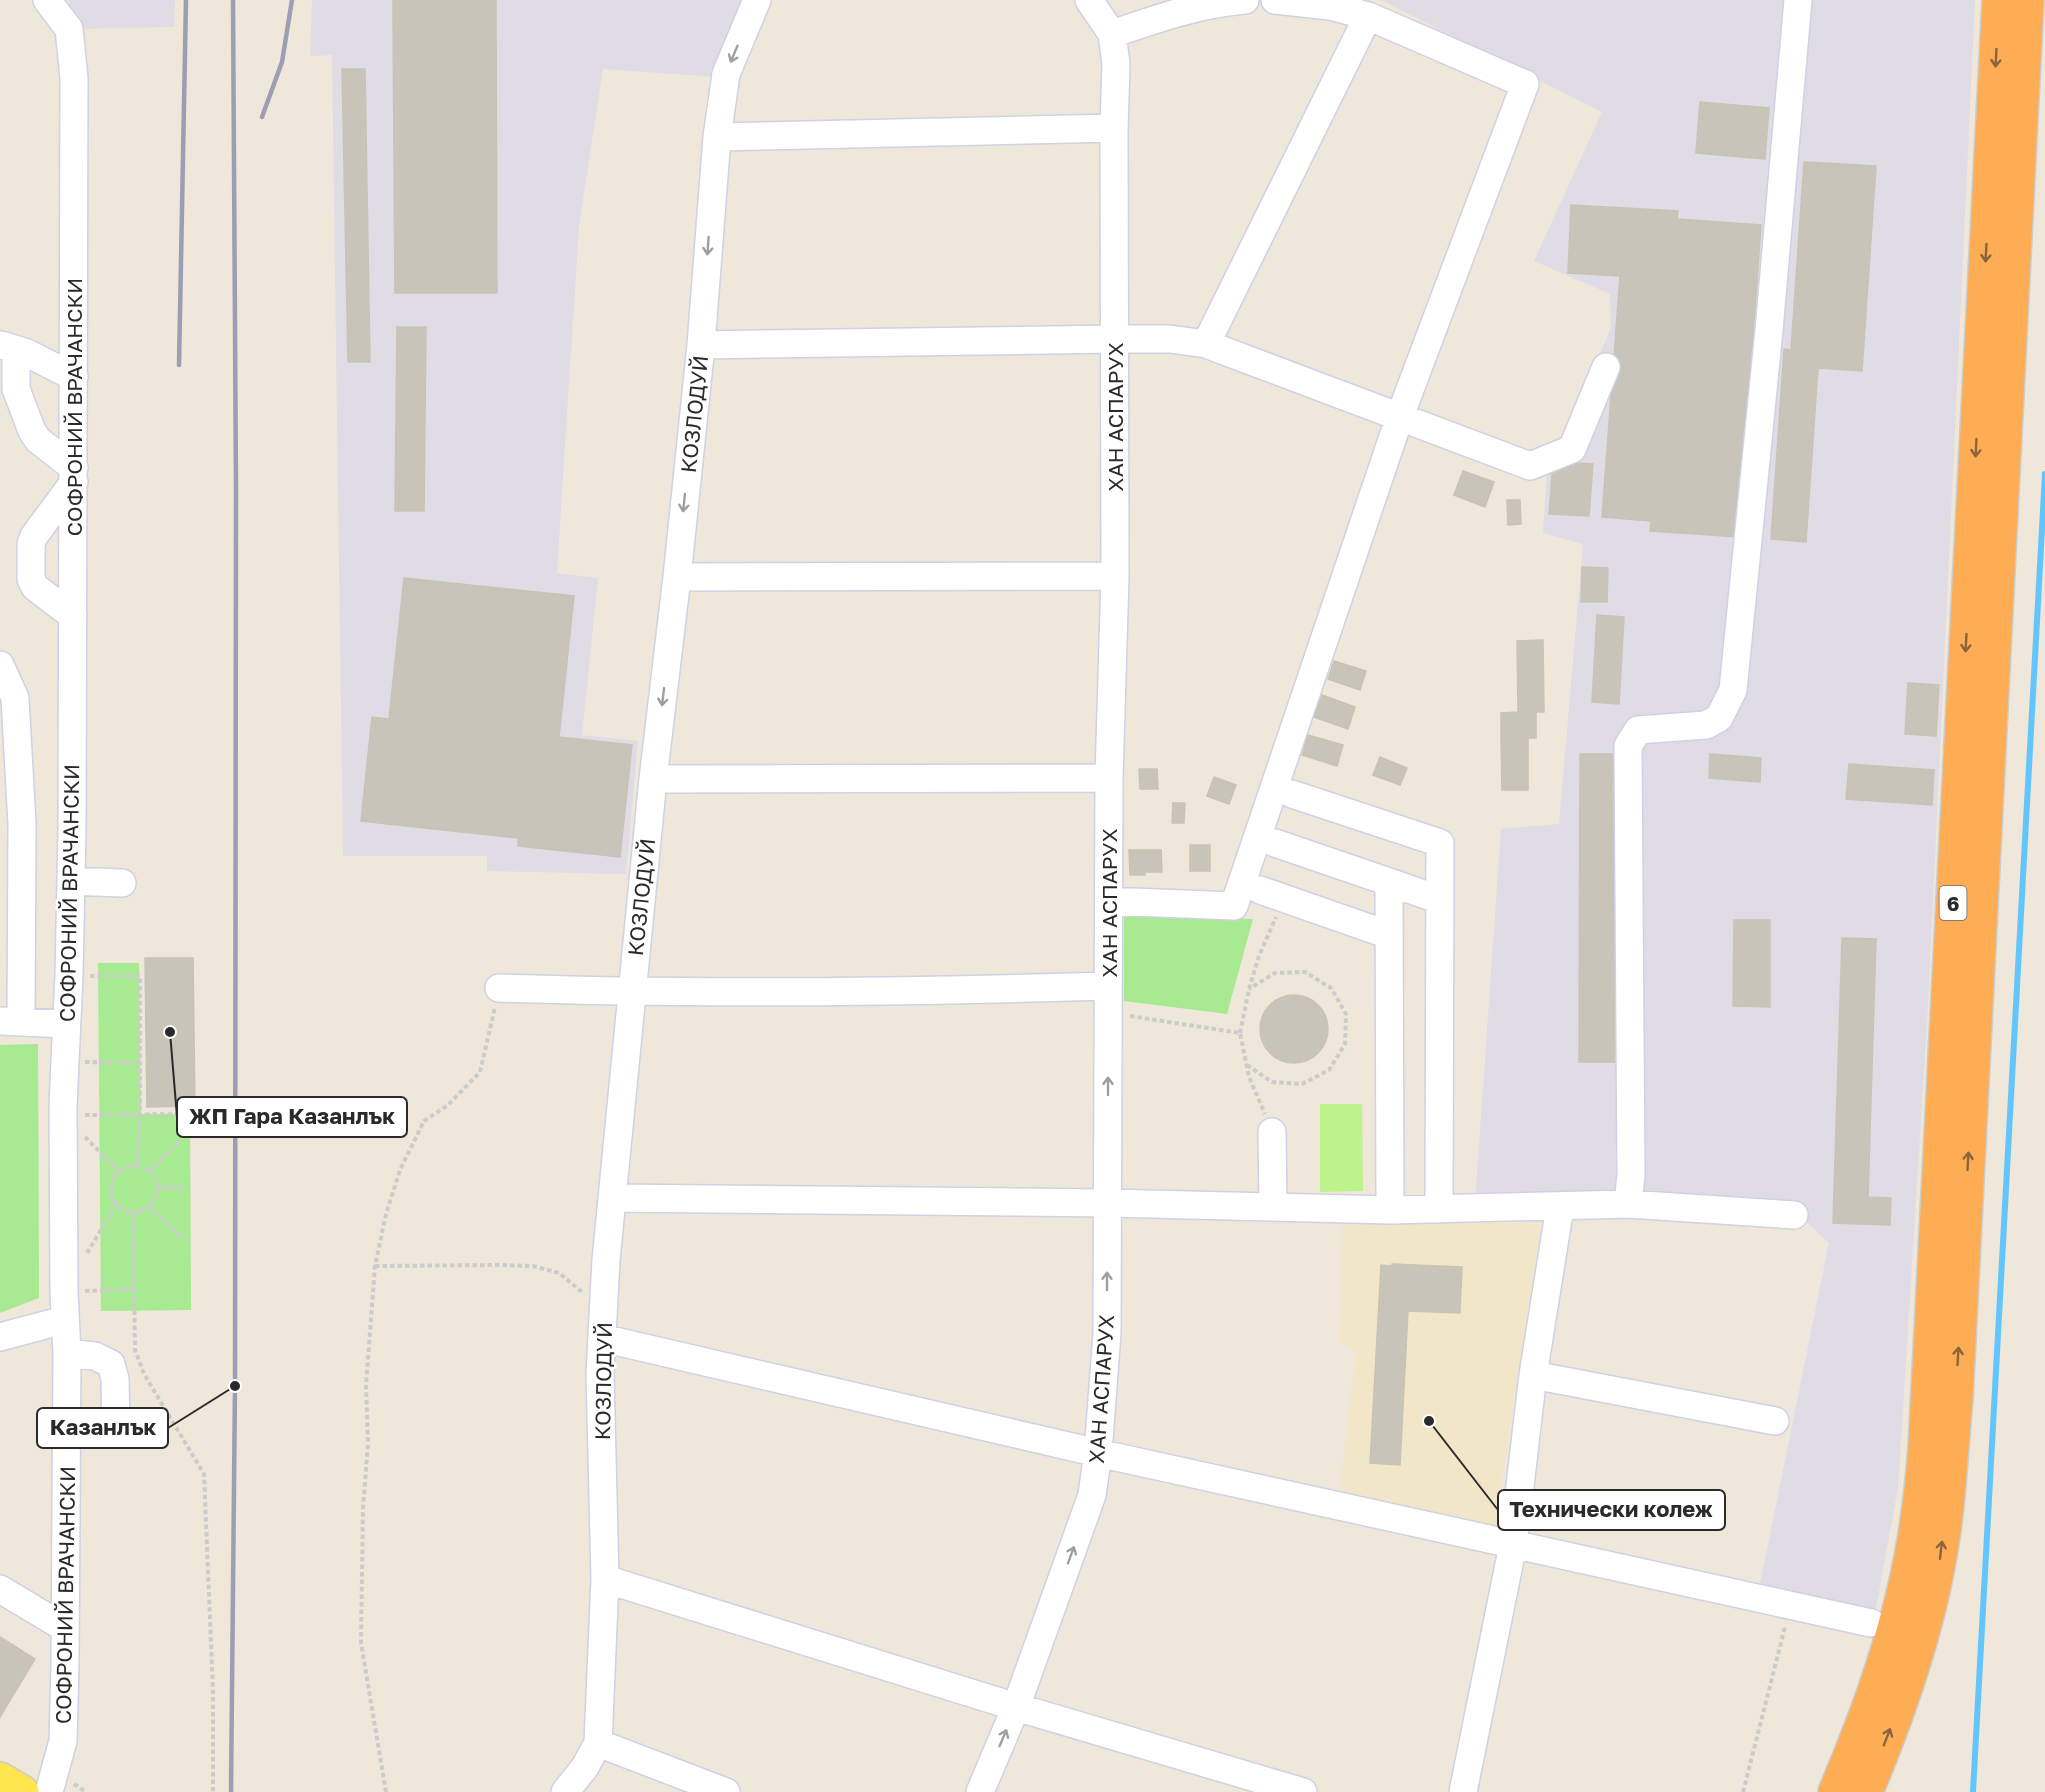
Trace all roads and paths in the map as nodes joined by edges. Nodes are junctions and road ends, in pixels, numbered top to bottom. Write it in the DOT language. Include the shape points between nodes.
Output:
graph roads {
  1 [pos="47,0"];
  2 [pos="757,0"];
  3 [pos="1089,0"];
  4 [pos="1245,0"];
  5 [pos="1275,0"];
  6 [pos="1798,0"];
  7 [pos="1999,0"];
  8 [pos="2027,0"];
  9 [pos="1368,16"];
  10 [pos="1112,34"];
  11 [pos="1114,128"];
  12 [pos="717,138"];
  13 [pos="1115,339"];
  14 [pos="1206,344"];
  15 [pos="701,345"];
  16 [pos="8,347"];
  17 [pos="1606,367"];
  18 [pos="74,377"];
  19 [pos="1400,416"];
  20 [pos="74,475"];
  21 [pos="1115,576"];
  22 [pos="677,577"];
  23 [pos="73,616"];
  24 [pos="0,664"];
  25 [pos="1109,778"];
  26 [pos="653,779"];
  27 [pos="1292,794"];
  28 [pos="1275,843"];
  29 [pos="71,881"];
  30 [pos="1389,882"];
  31 [pos="122,883"];
  32 [pos="1272,895"];
  33 [pos="1440,900"];
  34 [pos="1109,901"];
  35 [pos="1389,935"];
  36 [pos="69,975"];
  37 [pos="1108,986"];
  38 [pos="499,988"];
  39 [pos="1249,989"];
  40 [pos="632,992"];
  41 [pos="1108,1012"];
  42 [pos="10,1021"];
  43 [pos="66,1023"];
  44 [pos="1240,1033"];
  45 [pos="65,1062"];
  46 [pos="141,1063"];
  47 [pos="1247,1065"];
  48 [pos="140,1114"];
  49 [pos="190,1114"];
  50 [pos="63,1115"];
  51 [pos="1272,1132"];
  52 [pos="179,1141"];
  53 [pos="137,1166"];
  54 [pos="119,1170"];
  55 [pos="149,1171"];
  56 [pos="185,1186"];
  57 [pos="157,1188"];
  58 [pos="613,1198"];
  59 [pos="1107,1203"];
  60 [pos="1628,1204"];
  61 [pos="116,1205"];
  62 [pos="149,1207"];
  63 [pos="1273,1207"];
  64 [pos="1560,1207"];
  65 [pos="1439,1209"];
  66 [pos="1390,1210"];
  67 [pos="133,1213"];
  68 [pos="1794,1215"];
  69 [pos="183,1239"];
  70 [pos="84,1257"];
  71 [pos="375,1266"];
  72 [pos="134,1289"];
  73 [pos="64,1292"];
  74 [pos="588,1298"];
  75 [pos="64,1320"];
  76 [pos="0,1337"];
  77 [pos="602,1338"];
  78 [pos="67,1353"];
  79 [pos="1533,1375"];
  80 [pos="1775,1421"];
  81 [pos="116,1434"];
  82 [pos="1098,1452"];
  83 [pos="1514,1545"];
  84 [pos="605,1579"];
  85 [pos="0,1589"];
  86 [pos="1790,1606"];
  87 [pos="1871,1623"];
  88 [pos="65,1628"];
  89 [pos="1016,1707"];
  90 [pos="598,1743"];
  91 [pos="0,1779"];
  92 [pos="22,1792"];
  93 [pos="50,1792"];
  94 [pos="213,1792"];
  95 [pos="386,1792"];
  96 [pos="565,1792"];
  97 [pos="726,1792"];
  98 [pos="980,1792"];
  99 [pos="1303,1792"];
  100 [pos="1463,1792"];
  101 [pos="1743,1792"];
  102 [pos="1835,1792"];
  103 [pos="1866,1792"];
  1 -- 18 [label="street, СОФРОНИЙ ВРАЧАНСКИ" via="69,29 74,78"];
  2 -- 12 [label="street, КОЗЛОДУЙ, one-way" via="726,74"];
  3 -- 10 [label="street, ХАН АСПАРУХ"];
  4 -- 10 [label="street" via="1180,11"];
  5 -- 9 [label="street" via="1330,6"];
  6 -- 60 [label="street" via="1733,690 1719,718 1706,725 1638,730 1628,746"];
  7 -- 102 [label="highway, 6, one-way" via="1925,1448 1916,1530 1904,1590 1862,1727"];
  103 -- 8 [label="highway, 6, one-way" via="1906,1688 1931,1602 1940,1560 1956,1398"];
  9 -- 14 [label="street"];
  9 -- 19 [label="street" via="1525,84"];
  10 -- 11 [label="street, ХАН АСПАРУХ" via="1116,64"];
  11 -- 12 [label="street"];
  11 -- 13 [label="street, ХАН АСПАРУХ"];
  12 -- 15 [label="street, КОЗЛОДУЙ, one-way"];
  13 -- 14 [label="street" via="1170,339"];
  13 -- 15 [label="street"];
  13 -- 21 [label="street, ХАН АСПАРУХ"];
  14 -- 19 [label="street"];
  15 -- 22 [label="street, КОЗЛОДУЙ, one-way"];
  16 -- 18 [label="street"];
  16 -- 20 [label="street" via="16,389 32,431"];
  17 -- 19 [label="street" via="1572,449 1530,466"];
  18 -- 20 [label="street, СОФРОНИЙ ВРАЧАНСКИ"];
  19 -- 34 [label="street" via="1234,906"];
  20 -- 23 [label="street, СОФРОНИЙ ВРАЧАНСКИ"];
  20 -- 23 [label="street" via="34,536 31,579 35,587"];
  21 -- 22 [label="street"];
  21 -- 25 [label="street, ХАН АСПАРУХ"];
  22 -- 26 [label="street, КОЗЛОДУЙ, one-way"];
  23 -- 29 [label="street, СОФРОНИЙ ВРАЧАНСКИ"];
  24 -- 42 [label="street" via="15,698 22,824"];
  25 -- 26 [label="street"];
  25 -- 34 [label="street, ХАН АСПАРУХ"];
  26 -- 40 [label="street, КОЗЛОДУЙ"];
  27 -- 33 [label="street" via="1440,843"];
  28 -- 30 [label="street"];
  29 -- 31 [label="street"];
  29 -- 36 [label="street, СОФРОНИЙ ВРАЧАНСКИ"];
  30 -- 33 [label="street"];
  30 -- 35 [label="street"];
  32 -- 35 [label="street"];
  32 -- 39 [label="path"];
  33 -- 65 [label="street"];
  34 -- 37 [label="street, ХАН АСПАРУХ"];
  35 -- 66 [label="street"];
  36 -- 43 [label="street, СОФРОНИЙ ВРАЧАНСКИ"];
  36 -- 46 [label="path" via="140,976"];
  37 -- 40 [label="street" via="894,992"];
  37 -- 41 [label="street, ХАН АСПАРУХ"];
  38 -- 40 [label="street"];
  38 -- 71 [label="path" via="480,1072 447,1105 424,1121 400,1170"];
  39 -- 44 [label="path"];
  39 -- 47 [label="path" via="1275,973 1305,972 1331,988 1346,1014 1346,1034 1345,1044 1329,1070 1302,1084 1272,1082"];
  40 -- 58 [label="street, КОЗЛОДУЙ"];
  41 -- 44 [label="path"];
  59 -- 41 [label="street, ХАН АСПАРУХ, one-way"];
  42 -- 43 [label="street"];
  43 -- 45 [label="street, СОФРОНИЙ ВРАЧАНСКИ"];
  44 -- 47 [label="path"];
  45 -- 46 [label="path"];
  45 -- 50 [label="street, СОФРОНИЙ ВРАЧАНСКИ"];
  46 -- 48 [label="path"];
  47 -- 51 [label="path"];
  48 -- 49 [label="path"];
  48 -- 50 [label="path"];
  48 -- 53 [label="path"];
  50 -- 54 [label="path"];
  50 -- 73 [label="street, СОФРОНИЙ ВРАЧАНСКИ"];
  51 -- 63 [label="street"];
  52 -- 55 [label="path"];
  53 -- 54 [label="path"];
  53 -- 55 [label="path"];
  54 -- 61 [label="path" via="110,1191"];
  55 -- 57 [label="path"];
  56 -- 57 [label="path"];
  57 -- 62 [label="path"];
  58 -- 59 [label="street"];
  58 -- 77 [label="street, КОЗЛОДУЙ"];
  59 -- 63 [label="street"];
  82 -- 59 [label="street, ХАН АСПАРУХ, one-way" via="1107,1333"];
  60 -- 64 [label="street"];
  60 -- 68 [label="street"];
  61 -- 67 [label="path"];
  61 -- 70 [label="path"];
  62 -- 67 [label="path"];
  62 -- 69 [label="path"];
  63 -- 66 [label="street"];
  64 -- 65 [label="street"];
  64 -- 79 [label="street"];
  65 -- 66 [label="street"];
  67 -- 72 [label="path"];
  71 -- 74 [label="path" via="533,1266 559,1274"];
  71 -- 95 [label="path" via="366,1385 368,1443 361,1643"];
  72 -- 73 [label="path"];
  72 -- 94 [label="path" via="135,1350 144,1374 204,1474"];
  73 -- 75 [label="street, СОФРОНИЙ ВРАЧАНСКИ"];
  75 -- 76 [label="street"];
  75 -- 78 [label="street, СОФРОНИЙ ВРАЧАНСКИ"];
  77 -- 82 [label="street"];
  77 -- 84 [label="street, КОЗЛОДУЙ"];
  78 -- 81 [label="street" via="95,1356 111,1364"];
  78 -- 88 [label="street, СОФРОНИЙ ВРАЧАНСКИ"];
  79 -- 80 [label="street"];
  79 -- 83 [label="street"];
  82 -- 83 [label="street"];
  89 -- 82 [label="street, ХАН АСПАРУХ, one-way" via="1092,1495"];
  83 -- 86 [label="street"];
  83 -- 100 [label="street"];
  84 -- 89 [label="street"];
  84 -- 90 [label="street, КОЗЛОДУЙ"];
  85 -- 88 [label="street"];
  86 -- 87 [label="street"];
  86 -- 101 [label="path"];
  88 -- 93 [label="street, СОФРОНИЙ ВРАЧАНСКИ" via="63,1741"];
  98 -- 89 [label="street, ХАН АСПАРУХ, one-way"];
  89 -- 99 [label="street"];
  90 -- 96 [label="street, КОЗЛОДУЙ"];
  90 -- 97 [label="street"];
  91 -- 92 [label="main road"];
}
